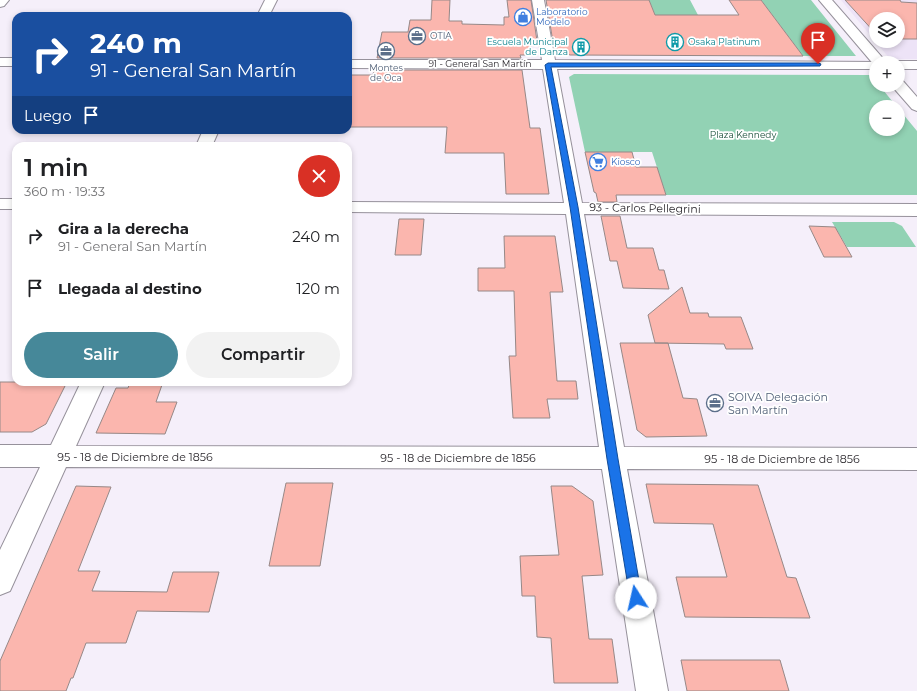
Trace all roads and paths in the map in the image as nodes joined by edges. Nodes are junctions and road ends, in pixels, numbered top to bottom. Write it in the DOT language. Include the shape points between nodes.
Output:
graph roads {
  1 [pos="3,0"];
  2 [pos="271,0"];
  3 [pos="538,0"];
  4 [pos="825,0"];
  5 [pos="0,3"];
  6 [pos="265,12"];
  7 [pos="874,56"];
  8 [pos="0,62"];
  9 [pos="12,62"];
  10 [pos="352,64"];
  11 [pos="869,64"];
  12 [pos="548,65"];
  13 [pos="905,65"];
  14 [pos="917,65"];
  15 [pos="905,92"];
  16 [pos="917,106"];
  17 [pos="0,204"];
  18 [pos="12,204"];
  19 [pos="352,207"];
  20 [pos="574,207"];
  21 [pos="916,212"];
  22 [pos="91,386"];
  23 [pos="0,456"];
  24 [pos="58,457"];
  25 [pos="612,459"];
  26 [pos="917,459"];
  27 [pos="0,582"];
  28 [pos="652,691"];
  1 -- 5 [label="street"];
  2 -- 6 [label="street"];
  3 -- 12 [label="street"];
  4 -- 7 [label="street"];
  8 -- 9 [label="street"];
  10 -- 12 [label="street, 91 - General San Martín"];
  11 -- 12 [label="street, 91 - General San Martín"];
  12 -- 20 [label="street"];
  13 -- 14 [label="street"];
  15 -- 16 [label="street"];
  17 -- 18 [label="street"];
  19 -- 20 [label="street, 93 - Carlos Pellegrini"];
  20 -- 21 [label="street, 93 - Carlos Pellegrini"];
  20 -- 25 [label="street"];
  22 -- 24 [label="street"];
  23 -- 24 [label="street, 95 - 18 de Diciembre de 1856"];
  24 -- 25 [label="street, 95 - 18 de Diciembre de 1856"];
  24 -- 27 [label="street"];
  25 -- 26 [label="street, 95 - 18 de Diciembre de 1856"];
  25 -- 28 [label="street"];
}
